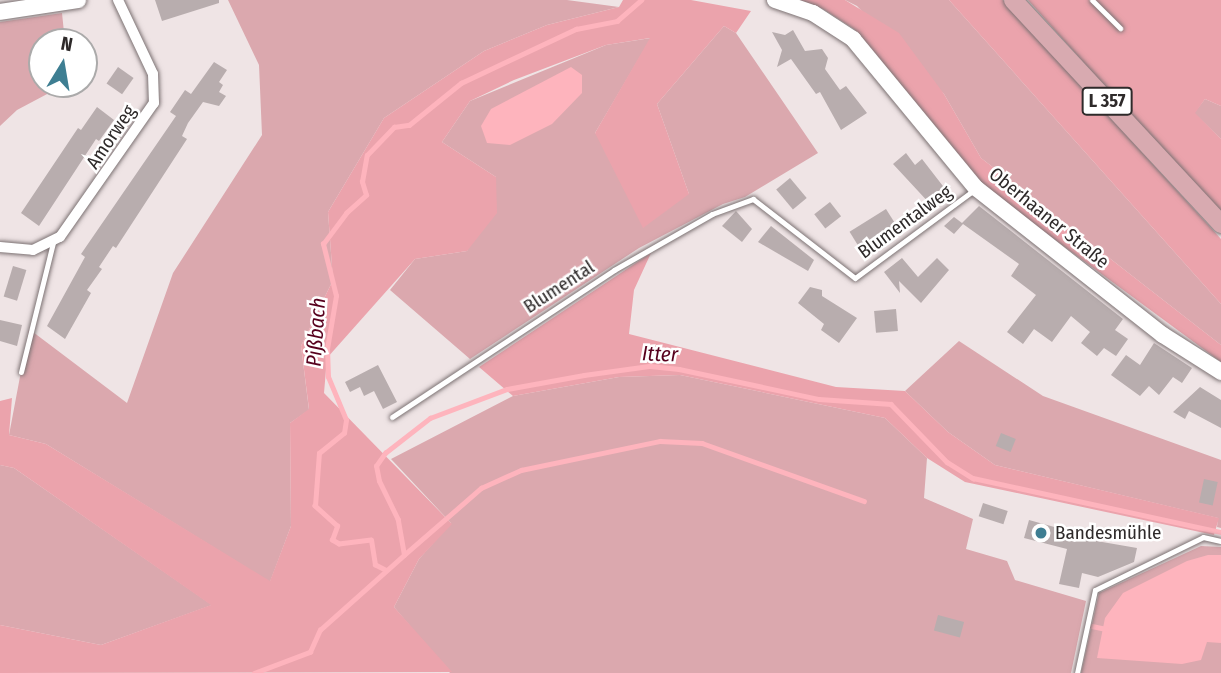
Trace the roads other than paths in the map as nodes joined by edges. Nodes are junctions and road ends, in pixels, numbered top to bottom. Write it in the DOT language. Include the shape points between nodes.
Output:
graph roads {
  1 [pos="78,0"];
  2 [pos="118,0"];
  3 [pos="775,0"];
  4 [pos="1013,0"];
  5 [pos="1092,0"];
  6 [pos="0,12"];
  7 [pos="1120,28"];
  8 [pos="976,188"];
  9 [pos="753,199"];
  10 [pos="1221,225"];
  11 [pos="53,243"];
  12 [pos="0,247"];
  13 [pos="21,372"];
  14 [pos="1221,372"];
  15 [pos="393,417"];
  16 [pos="1221,541"];
  17 [pos="1077,673"];
  1 -- 6 [label="street"];
  2 -- 11 [label="street, Amorweg" via="153,74 154,103 74,223"];
  3 -- 8 [label="street, Oberhaaner Straße" via="813,13 853,39"];
  4 -- 10 [label="main road, L 357"];
  5 -- 7 [label="lane"];
  8 -- 9 [label="lane, Blumentalweg" via="855,278"];
  8 -- 14 [label="street, Oberhaaner Straße" via="1163,335"];
  9 -- 15 [label="lane, Blumental" via="712,214 614,270"];
  11 -- 12 [label="street" via="33,250"];
  11 -- 13 [label="lane"];
  16 -- 17 [label="lane" via="1203,537 1095,590"];
}
